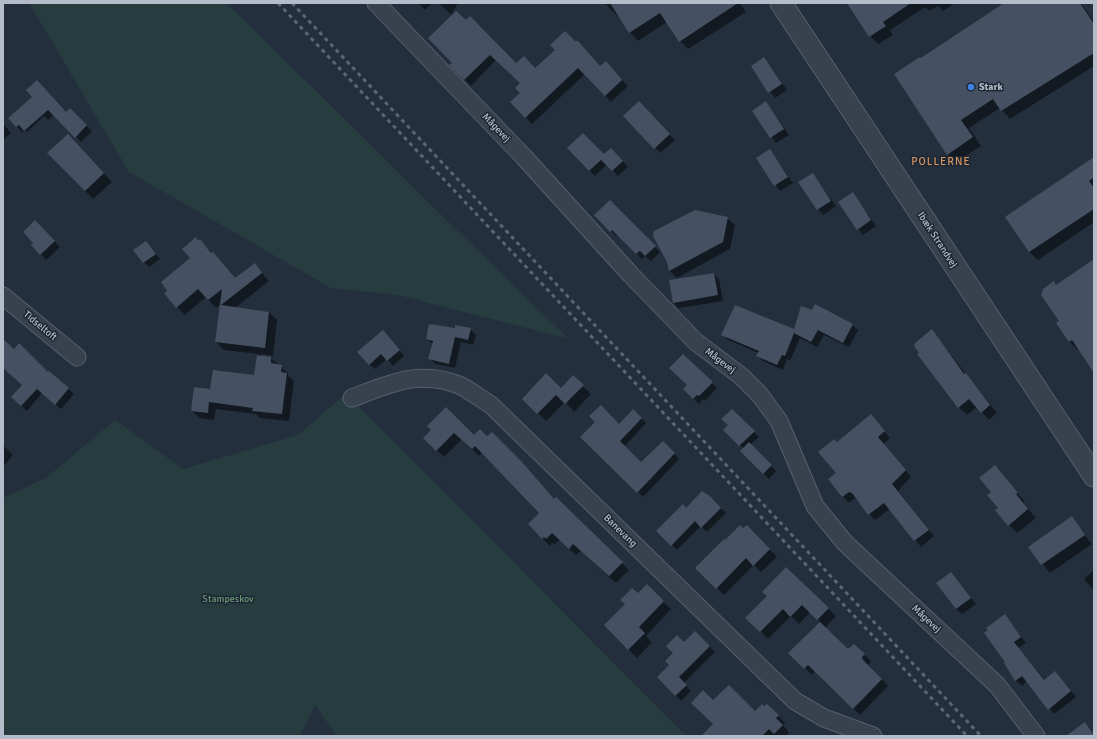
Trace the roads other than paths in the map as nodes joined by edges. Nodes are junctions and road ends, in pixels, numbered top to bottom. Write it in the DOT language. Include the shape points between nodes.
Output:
graph roads {
  1 [pos="376,3"];
  2 [pos="781,3"];
  3 [pos="3,296"];
  4 [pos="77,357"];
  5 [pos="352,398"];
  6 [pos="1094,476"];
  7 [pos="874,736"];
  8 [pos="1036,736"];
  1 -- 8 [label="street, Mågevej" via="696,342 760,395 779,421 815,506 846,543 997,685"];
  2 -- 6 [label="street, Ibæk Strandvej"];
  3 -- 4 [label="street, Tidseltoft"];
  5 -- 7 [label="street, Banevang" via="398,381 427,377 460,385 490,405 795,701 824,718"];
}
